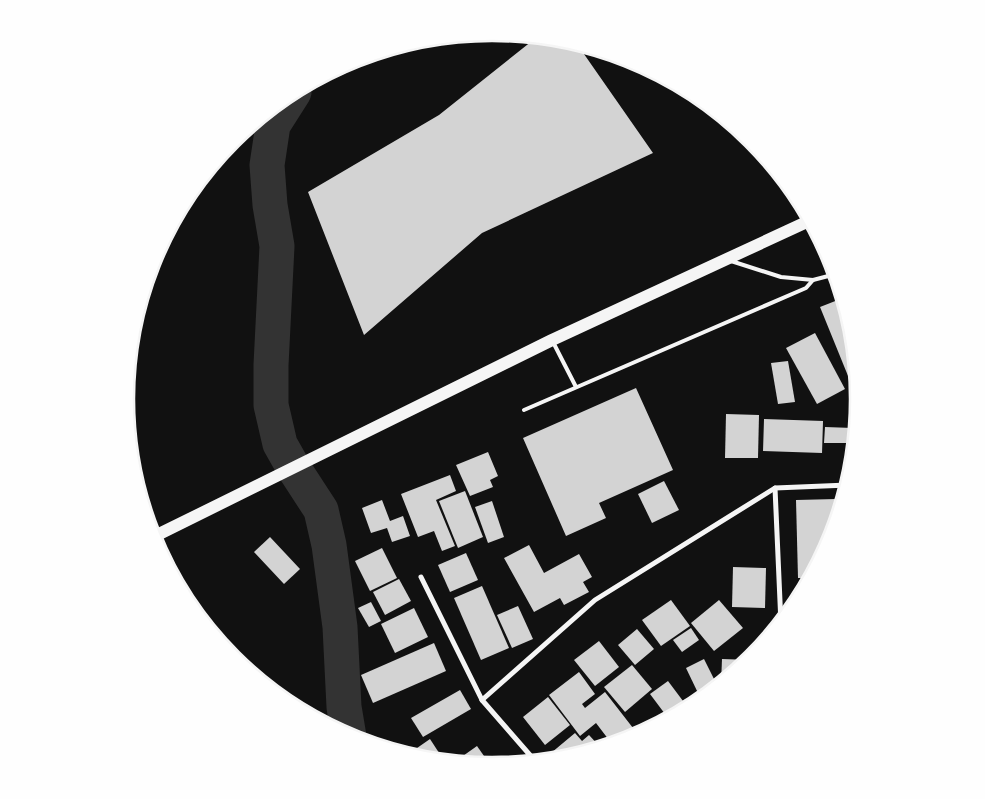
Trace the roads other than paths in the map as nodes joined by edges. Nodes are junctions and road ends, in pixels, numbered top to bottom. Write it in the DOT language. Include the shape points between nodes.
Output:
graph roads {
  1 [pos="805,223"];
  2 [pos="727,260"];
  3 [pos="829,276"];
  4 [pos="813,280"];
  5 [pos="552,340"];
  6 [pos="576,387"];
  7 [pos="524,410"];
  8 [pos="840,485"];
  9 [pos="775,488"];
  10 [pos="161,533"];
  11 [pos="421,577"];
  12 [pos="780,614"];
  13 [pos="482,700"];
  14 [pos="531,756"];
  1 -- 2 [label="main road"];
  2 -- 4 [label="lane" via="781,277"];
  2 -- 5 [label="main road"];
  3 -- 4 [label="lane"];
  4 -- 6 [label="lane" via="806,288"];
  5 -- 6 [label="lane"];
  5 -- 10 [label="main road"];
  6 -- 7 [label="lane"];
  8 -- 9 [label="street"];
  9 -- 12 [label="street"];
  9 -- 13 [label="street" via="595,600"];
  11 -- 13 [label="street"];
  13 -- 14 [label="street"];
}
